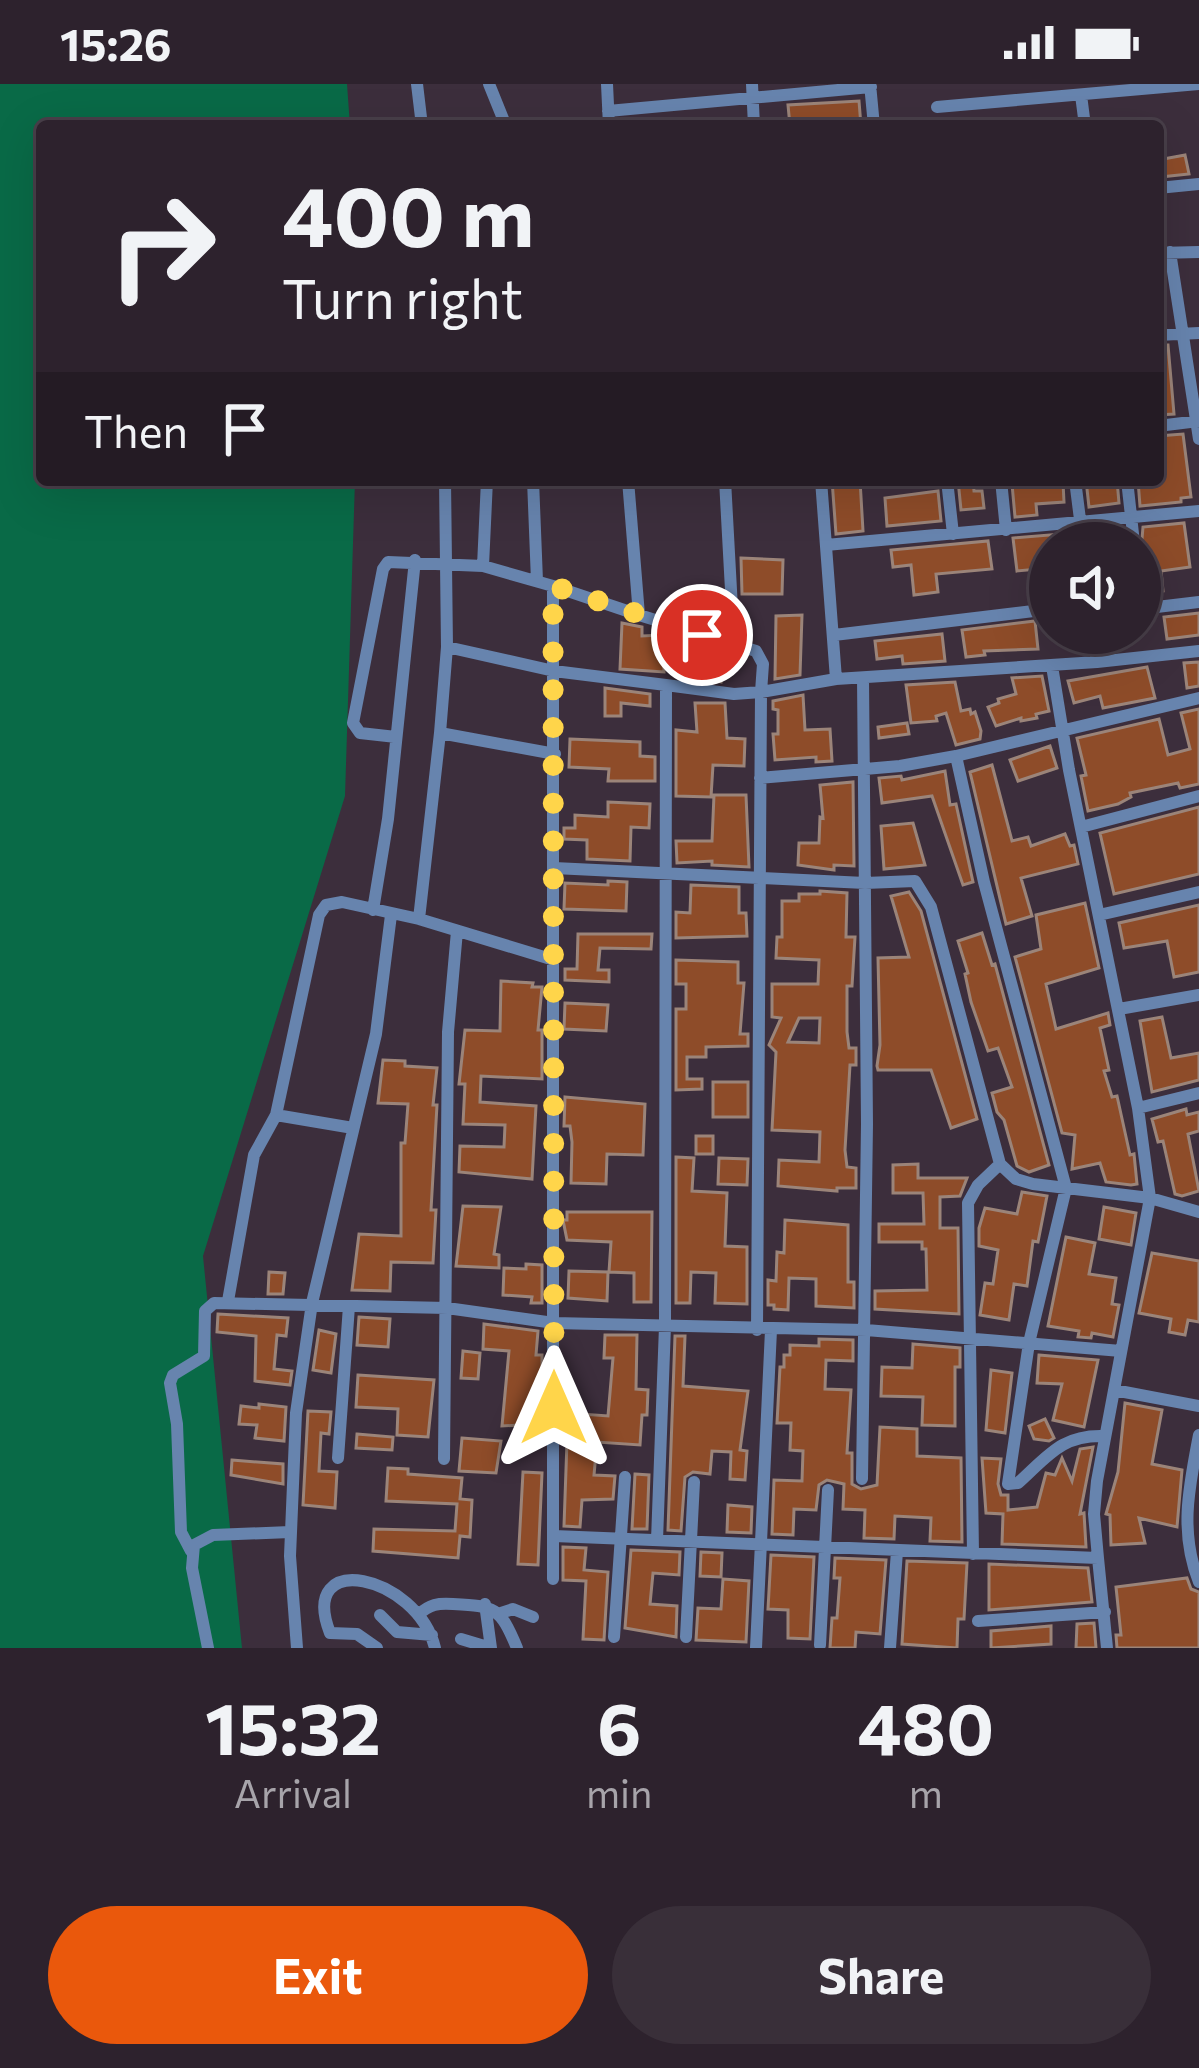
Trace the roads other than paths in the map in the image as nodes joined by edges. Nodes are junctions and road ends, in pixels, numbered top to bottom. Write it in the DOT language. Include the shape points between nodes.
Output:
graph roads {
  1 [pos="417,84"];
  2 [pos="489,84"];
  3 [pos="607,84"];
  4 [pos="752,84"];
  5 [pos="1199,84"];
  6 [pos="870,86"];
  7 [pos="1082,95"];
  8 [pos="752,99"];
  9 [pos="937,107"];
  10 [pos="608,119"];
  11 [pos="421,120"];
  12 [pos="504,120"];
  13 [pos="754,120"];
  14 [pos="873,120"];
  15 [pos="1084,120"];
  16 [pos="1199,184"];
  17 [pos="1164,187"];
  18 [pos="1164,252"];
  19 [pos="1199,252"];
  20 [pos="1183,333"];
  21 [pos="1199,333"];
  22 [pos="1164,335"];
  23 [pos="1198,421"];
  24 [pos="1164,425"];
  25 [pos="1199,439"];
  26 [pos="446,486"];
  27 [pos="488,486"];
  28 [pos="533,486"];
  29 [pos="628,486"];
  30 [pos="725,486"];
  31 [pos="821,486"];
  32 [pos="948,486"];
  33 [pos="1002,486"];
  34 [pos="1077,486"];
  35 [pos="1128,486"];
  36 [pos="1199,511"];
  37 [pos="1131,520"];
  38 [pos="1081,522"];
  39 [pos="1106,522"];
  40 [pos="1029,528"];
  41 [pos="1006,530"];
  42 [pos="953,534"];
  43 [pos="826,545"];
  44 [pos="415,560"];
  45 [pos="448,562"];
  46 [pos="483,566"];
  47 [pos="537,581"];
  48 [pos="553,586"];
  49 [pos="1199,602"];
  50 [pos="1161,607"];
  51 [pos="1029,612"];
  52 [pos="639,615"];
  53 [pos="834,635"];
  54 [pos="734,645"];
  55 [pos="448,647"];
  56 [pos="1199,651"];
  57 [pos="1096,654"];
  58 [pos="1097,662"];
  59 [pos="1052,666"];
  60 [pos="554,671"];
  61 [pos="863,678"];
  62 [pos="836,679"];
  63 [pos="666,685"];
  64 [pos="761,692"];
  65 [pos="1199,698"];
  66 [pos="1062,729"];
  67 [pos="440,733"];
  68 [pos="396,737"];
  69 [pos="555,754"];
  70 [pos="956,756"];
  71 [pos="863,770"];
  72 [pos="760,778"];
  73 [pos="1199,796"];
  74 [pos="1082,827"];
  75 [pos="554,868"];
  76 [pos="665,874"];
  77 [pos="761,878"];
  78 [pos="865,883"];
  79 [pos="1199,892"];
  80 [pos="373,910"];
  81 [pos="391,914"];
  82 [pos="1099,915"];
  83 [pos="419,919"];
  84 [pos="457,931"];
  85 [pos="554,960"];
  86 [pos="1199,995"];
  87 [pos="1119,1009"];
  88 [pos="1199,1093"];
  89 [pos="1138,1108"];
  90 [pos="276,1115"];
  91 [pos="353,1128"];
  92 [pos="1000,1164"];
  93 [pos="1066,1188"];
  94 [pos="1150,1198"];
  95 [pos="1199,1211"];
  96 [pos="228,1301"];
  97 [pos="312,1303"];
  98 [pos="349,1306"];
  99 [pos="447,1308"];
  100 [pos="554,1323"];
  101 [pos="664,1327"];
  102 [pos="764,1330"];
  103 [pos="866,1330"];
  104 [pos="967,1336"];
  105 [pos="1029,1342"];
  106 [pos="1121,1351"];
  107 [pos="1114,1390"];
  108 [pos="1199,1406"];
  109 [pos="1105,1436"];
  110 [pos="1199,1436"];
  111 [pos="338,1458"];
  112 [pos="444,1460"];
  113 [pos="625,1477"];
  114 [pos="862,1479"];
  115 [pos="694,1482"];
  116 [pos="828,1490"];
  117 [pos="290,1532"];
  118 [pos="554,1536"];
  119 [pos="619,1538"];
  120 [pos="657,1540"];
  121 [pos="688,1541"];
  122 [pos="761,1545"];
  123 [pos="826,1548"];
  124 [pos="191,1551"];
  125 [pos="897,1551"];
  126 [pos="973,1554"];
  127 [pos="1098,1558"];
  128 [pos="553,1580"];
  129 [pos="1199,1582"];
  130 [pos="485,1604"];
  131 [pos="1105,1612"];
  132 [pos="498,1613"];
  133 [pos="380,1615"];
  134 [pos="418,1615"];
  135 [pos="533,1616"];
  136 [pos="339,1617"];
  137 [pos="979,1621"];
  138 [pos="337,1633"];
  139 [pos="686,1636"];
  140 [pos="614,1637"];
  141 [pos="461,1640"];
  142 [pos="433,1641"];
  143 [pos="820,1646"];
  144 [pos="208,1648"];
  145 [pos="298,1648"];
  146 [pos="377,1648"];
  147 [pos="517,1648"];
  148 [pos="755,1648"];
  149 [pos="890,1648"];
  150 [pos="1107,1648"];
  1 -- 11 [label="street"];
  2 -- 12 [label="street"];
  3 -- 10 [label="street"];
  4 -- 8 [label="street"];
  5 -- 7 [label="street"];
  6 -- 8 [label="street"];
  6 -- 14 [label="street"];
  7 -- 9 [label="street"];
  7 -- 15 [label="street"];
  8 -- 10 [label="street"];
  8 -- 13 [label="street"];
  16 -- 17 [label="street"];
  18 -- 19 [label="street"];
  18 -- 20 [label="street"];
  20 -- 21 [label="street"];
  20 -- 22 [label="street"];
  20 -- 23 [label="street"];
  23 -- 24 [label="street"];
  23 -- 25 [label="street"];
  26 -- 45 [label="street"];
  27 -- 46 [label="street"];
  28 -- 47 [label="street"];
  29 -- 52 [label="street"];
  30 -- 54 [label="street"];
  31 -- 43 [label="street"];
  32 -- 42 [label="street"];
  33 -- 41 [label="street"];
  34 -- 38 [label="street"];
  35 -- 37 [label="street"];
  36 -- 37 [label="street"];
  37 -- 39 [label="street"];
  40 -- 41 [label="street"];
  41 -- 42 [label="street"];
  42 -- 43 [label="street"];
  43 -- 53 [label="street"];
  44 -- 45 [label="street"];
  44 -- 68 [label="street"];
  44 -- 68 [label="street" via="392,560 383,569 354,715 360,733"];
  45 -- 46 [label="street"];
  45 -- 55 [label="street"];
  46 -- 47 [label="street"];
  47 -- 48 [label="street"];
  48 -- 52 [label="street"];
  48 -- 60 [label="street"];
  49 -- 50 [label="street"];
  51 -- 53 [label="street"];
  52 -- 54 [label="street"];
  53 -- 62 [label="street"];
  54 -- 64 [label="street" via="760,654"];
  55 -- 60 [label="street"];
  55 -- 67 [label="street"];
  56 -- 58 [label="street"];
  57 -- 58 [label="street"];
  58 -- 59 [label="street"];
  59 -- 61 [label="street"];
  59 -- 66 [label="street"];
  60 -- 63 [label="street"];
  60 -- 69 [label="street"];
  61 -- 62 [label="street"];
  61 -- 71 [label="street"];
  62 -- 64 [label="street"];
  63 -- 64 [label="street"];
  63 -- 76 [label="street"];
  64 -- 72 [label="street"];
  65 -- 66 [label="street"];
  66 -- 70 [label="street"];
  66 -- 74 [label="street"];
  67 -- 69 [label="street"];
  67 -- 83 [label="street"];
  68 -- 80 [label="street"];
  69 -- 75 [label="street"];
  70 -- 71 [label="street"];
  70 -- 93 [label="street"];
  71 -- 72 [label="street"];
  71 -- 78 [label="street"];
  72 -- 77 [label="street"];
  73 -- 74 [label="street"];
  74 -- 82 [label="street"];
  75 -- 76 [label="street"];
  75 -- 85 [label="street"];
  76 -- 77 [label="street"];
  76 -- 101 [label="street"];
  77 -- 78 [label="street"];
  77 -- 102 [label="street"];
  78 -- 92 [label="street" via="909,879 926,895"];
  78 -- 103 [label="street"];
  79 -- 82 [label="street"];
  80 -- 81 [label="street"];
  80 -- 90 [label="street" via="341,902 319,915"];
  81 -- 83 [label="street"];
  81 -- 91 [label="street" via="376,1034"];
  82 -- 87 [label="street"];
  83 -- 84 [label="street"];
  84 -- 85 [label="street"];
  84 -- 99 [label="street" via="448,1032"];
  85 -- 100 [label="street"];
  86 -- 87 [label="street"];
  87 -- 89 [label="street"];
  88 -- 89 [label="street"];
  89 -- 94 [label="street"];
  90 -- 91 [label="street"];
  90 -- 96 [label="street" via="254,1155"];
  91 -- 97 [label="street"];
  92 -- 93 [label="street" via="1016,1179"];
  92 -- 104 [label="street" via="968,1203"];
  93 -- 94 [label="street"];
  93 -- 105 [label="street"];
  94 -- 95 [label="street"];
  94 -- 106 [label="street"];
  96 -- 97 [label="street"];
  96 -- 124 [label="street" via="206,1307 204,1356 170,1383 181,1532"];
  97 -- 98 [label="street"];
  97 -- 117 [label="street"];
  98 -- 99 [label="street"];
  98 -- 111 [label="street"];
  99 -- 100 [label="street"];
  99 -- 112 [label="street"];
  100 -- 101 [label="street"];
  100 -- 118 [label="street"];
  101 -- 102 [label="street"];
  101 -- 120 [label="street"];
  102 -- 103 [label="street"];
  102 -- 122 [label="street"];
  103 -- 104 [label="street"];
  103 -- 114 [label="street"];
  104 -- 105 [label="street"];
  104 -- 126 [label="street"];
  105 -- 106 [label="street"];
  105 -- 109 [label="street" via="1008,1484 1065,1442"];
  106 -- 107 [label="street"];
  107 -- 108 [label="street"];
  107 -- 109 [label="street"];
  109 -- 127 [label="street" via="1094,1514"];
  110 -- 129 [label="street" via="1185,1519"];
  113 -- 119 [label="street"];
  115 -- 121 [label="street"];
  116 -- 123 [label="street"];
  117 -- 124 [label="street" via="213,1534"];
  117 -- 145 [label="street"];
  118 -- 119 [label="street"];
  118 -- 128 [label="street"];
  119 -- 120 [label="street"];
  119 -- 140 [label="street"];
  120 -- 121 [label="street"];
  121 -- 122 [label="street"];
  121 -- 139 [label="street"];
  122 -- 123 [label="street"];
  122 -- 148 [label="street"];
  123 -- 125 [label="street"];
  123 -- 143 [label="street"];
  124 -- 144 [label="street"];
  125 -- 126 [label="street"];
  125 -- 149 [label="street"];
  126 -- 127 [label="street"];
  127 -- 131 [label="street"];
  130 -- 132 [label="street"];
  130 -- 134 [label="street" via="438,1602"];
  130 -- 141 [label="street" via="491,1648"];
  131 -- 137 [label="street"];
  131 -- 150 [label="street"];
  132 -- 135 [label="street"];
  132 -- 147 [label="street"];
  133 -- 142 [label="street" via="397,1632"];
  134 -- 138 [label="street" via="382,1585 343,1582 323,1601 330,1634"];
  134 -- 142 [label="street"];
  136 -- 138 [label="street"];
  138 -- 146 [label="street" via="357,1634"];
}
